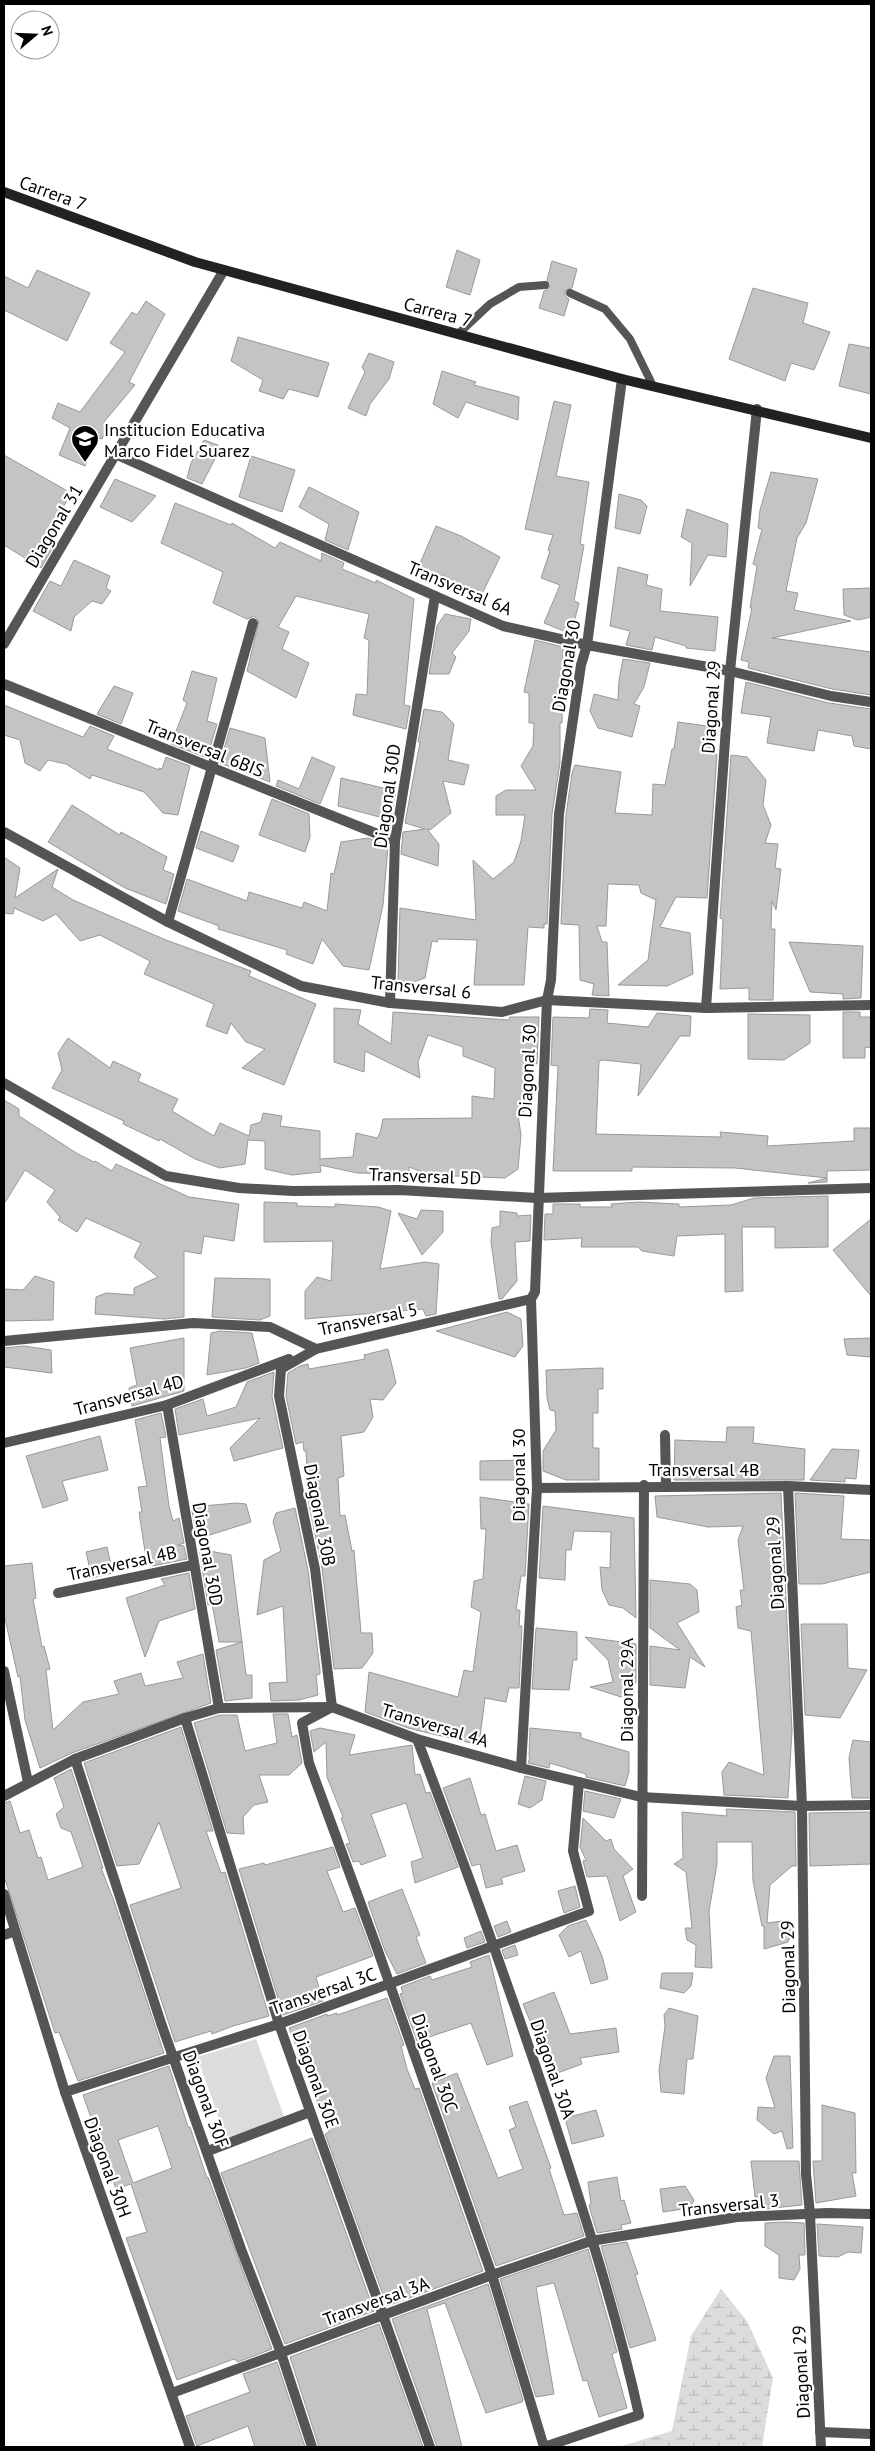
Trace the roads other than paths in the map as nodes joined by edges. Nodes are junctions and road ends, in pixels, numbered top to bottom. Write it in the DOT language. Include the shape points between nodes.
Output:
graph roads {
  1 [pos="4,192"];
  2 [pos="224,270"];
  3 [pos="546,284"];
  4 [pos="570,293"];
  5 [pos="458,334"];
  6 [pos="622,379"];
  7 [pos="653,386"];
  8 [pos="757,410"];
  9 [pos="871,438"];
  10 [pos="115,454"];
  11 [pos="434,596"];
  12 [pos="252,623"];
  13 [pos="4,644"];
  14 [pos="587,645"];
  15 [pos="730,672"];
  16 [pos="4,684"];
  17 [pos="871,702"];
  18 [pos="210,767"];
  19 [pos="4,832"];
  20 [pos="395,841"];
  21 [pos="168,922"];
  22 [pos="547,1000"];
  23 [pos="390,1003"];
  24 [pos="871,1005"];
  25 [pos="706,1008"];
  26 [pos="4,1083"];
  27 [pos="871,1188"];
  28 [pos="537,1198"];
  29 [pos="531,1299"];
  30 [pos="4,1341"];
  31 [pos="316,1349"];
  32 [pos="167,1405"];
  33 [pos="665,1435"];
  34 [pos="4,1443"];
  35 [pos="644,1485"];
  36 [pos="666,1485"];
  37 [pos="788,1486"];
  38 [pos="537,1488"];
  39 [pos="871,1490"];
  40 [pos="193,1565"];
  41 [pos="58,1593"];
  42 [pos="4,1671"];
  43 [pos="332,1707"];
  44 [pos="219,1708"];
  45 [pos="185,1718"];
  46 [pos="417,1739"];
  47 [pos="75,1759"];
  48 [pos="521,1768"];
  49 [pos="28,1782"];
  50 [pos="579,1782"];
  51 [pos="4,1796"];
  52 [pos="642,1797"];
  53 [pos="871,1805"];
  54 [pos="802,1806"];
  55 [pos="4,1894"];
  56 [pos="642,1896"];
  57 [pos="15,1931"];
  58 [pos="4,1935"];
  59 [pos="495,1946"];
  60 [pos="390,1984"];
  61 [pos="280,2024"];
  62 [pos="174,2057"];
  63 [pos="64,2092"];
  64 [pos="310,2112"];
  65 [pos="208,2151"];
  66 [pos="810,2214"];
  67 [pos="871,2214"];
  68 [pos="591,2240"];
  69 [pos="492,2275"];
  70 [pos="384,2315"];
  71 [pos="281,2353"];
  72 [pos="172,2393"];
  73 [pos="820,2432"];
  74 [pos="871,2434"];
  75 [pos="190,2447"];
  76 [pos="312,2447"];
  77 [pos="430,2447"];
  78 [pos="544,2447"];
  79 [pos="821,2447"];
  1 -- 2 [label="main road, Carrera 7"];
  2 -- 5 [label="main road, Carrera 7"];
  2 -- 10 [label="street, Diagonal 31"];
  3 -- 5 [label="lane" via="519,287 490,304"];
  4 -- 7 [label="lane" via="605,309 630,339"];
  5 -- 6 [label="main road, Carrera 7"];
  6 -- 7 [label="main road, Carrera 7"];
  6 -- 14 [label="street, Diagonal 30"];
  7 -- 8 [label="main road, Carrera 7"];
  8 -- 9 [label="main road, Carrera 7"];
  8 -- 15 [label="street, Diagonal 29"];
  10 -- 11 [label="street, Transversal 6A"];
  10 -- 13 [label="street, Diagonal 31"];
  11 -- 14 [label="street, Transversal 6A" via="503,626"];
  11 -- 20 [label="street, Diagonal 30D"];
  12 -- 18 [label="street"];
  14 -- 15 [label="street, Transversal 6A"];
  14 -- 22 [label="street, Diagonal 30" via="581,665 559,814"];
  15 -- 17 [label="street, Transversal 6A"];
  15 -- 25 [label="street, Diagonal 29"];
  16 -- 18 [label="street, Transversal 6BIS"];
  18 -- 20 [label="street, Transversal 6BIS"];
  18 -- 21 [label="street"];
  19 -- 21 [label="street, Transversal 6"];
  20 -- 23 [label="street, Diagonal 30D"];
  21 -- 23 [label="street, Transversal 6" via="301,986"];
  22 -- 23 [label="street, Transversal 6" via="502,1012"];
  22 -- 25 [label="street, Transversal 6"];
  22 -- 28 [label="street, Diagonal 30"];
  24 -- 25 [label="street, Transversal 6"];
  26 -- 28 [label="street, Transversal 5D" via="166,1176 239,1188 399,1190"];
  27 -- 28 [label="street, Transversal 5D"];
  28 -- 29 [label="street, Diagonal 30" via="535,1292"];
  29 -- 31 [label="street, Transversal 5"];
  29 -- 38 [label="street, Diagonal 30"];
  30 -- 31 [label="street, Transversal 5" via="193,1323 270,1327"];
  31 -- 32 [label="street, Transversal 4D"];
  31 -- 43 [label="street, Diagonal 30B" via="281,1369 278,1396 315,1569"];
  32 -- 34 [label="street, Transversal 4D"];
  32 -- 40 [label="street, Diagonal 30D"];
  33 -- 36 [label="street"];
  35 -- 36 [label="street, Transversal 4B"];
  35 -- 38 [label="street, Transversal 4B"];
  35 -- 52 [label="street, Diagonal 29A"];
  36 -- 37 [label="street, Transversal 4B"];
  37 -- 39 [label="street, Transversal 4B"];
  37 -- 54 [label="street, Diagonal 29"];
  38 -- 48 [label="street, Diagonal 30"];
  40 -- 41 [label="street, Transversal 4B"];
  40 -- 44 [label="street, Diagonal 30D"];
  42 -- 49 [label="street"];
  43 -- 44 [label="street, Transversal 4A"];
  43 -- 46 [label="street, Transversal 4A"];
  43 -- 60 [label="street, Diagonal 30C" via="302,1723 308,1763"];
  44 -- 45 [label="street, Transversal 4A"];
  45 -- 47 [label="street, Transversal 4A"];
  45 -- 61 [label="street, Diagonal 30E"];
  46 -- 48 [label="street, Transversal 4A"];
  46 -- 59 [label="street, Diagonal 30A"];
  47 -- 49 [label="street, Transversal 4A"];
  47 -- 62 [label="street, Diagonal 30F"];
  48 -- 50 [label="street, Transversal 4A"];
  49 -- 51 [label="street, Transversal 4A"];
  50 -- 52 [label="street, Transversal 4A"];
  50 -- 59 [label="street, Transversal 3C" via="572,1851 589,1911"];
  52 -- 54 [label="street, Transversal 4A"];
  52 -- 56 [label="street, Diagonal 29A"];
  53 -- 54 [label="street, Transversal 4A"];
  54 -- 66 [label="street, Diagonal 29" via="806,2174"];
  55 -- 57 [label="street, Diagonal 30H"];
  57 -- 58 [label="street"];
  57 -- 63 [label="street, Diagonal 30H"];
  59 -- 60 [label="street, Transversal 3C"];
  59 -- 68 [label="street, Diagonal 30A"];
  60 -- 61 [label="street, Transversal 3C"];
  60 -- 69 [label="street, Diagonal 30C"];
  61 -- 62 [label="street, Transversal 3C"];
  61 -- 64 [label="street, Diagonal 30E"];
  62 -- 63 [label="street, Transversal 3C"];
  62 -- 65 [label="street, Diagonal 30F"];
  63 -- 72 [label="street, Diagonal 30H"];
  64 -- 65 [label="street"];
  64 -- 70 [label="street, Diagonal 30E"];
  65 -- 71 [label="street, Diagonal 30F" via="241,2250"];
  66 -- 67 [label="street, Transversal 3"];
  66 -- 68 [label="street, Transversal 3" via="737,2217"];
  66 -- 73 [label="street, Diagonal 29"];
  68 -- 69 [label="street, Transversal 3A"];
  68 -- 78 [label="street, Diagonal 30A" via="626,2357 639,2415"];
  69 -- 70 [label="street, Transversal 3A"];
  69 -- 78 [label="street, Diagonal 30C"];
  70 -- 71 [label="street, Transversal 3A"];
  70 -- 77 [label="street, Diagonal 30E"];
  71 -- 72 [label="street, Transversal 3A"];
  71 -- 76 [label="street, Diagonal 30F"];
  72 -- 75 [label="street, Diagonal 30H"];
  73 -- 74 [label="street"];
  73 -- 79 [label="street, Diagonal 29"];
}
